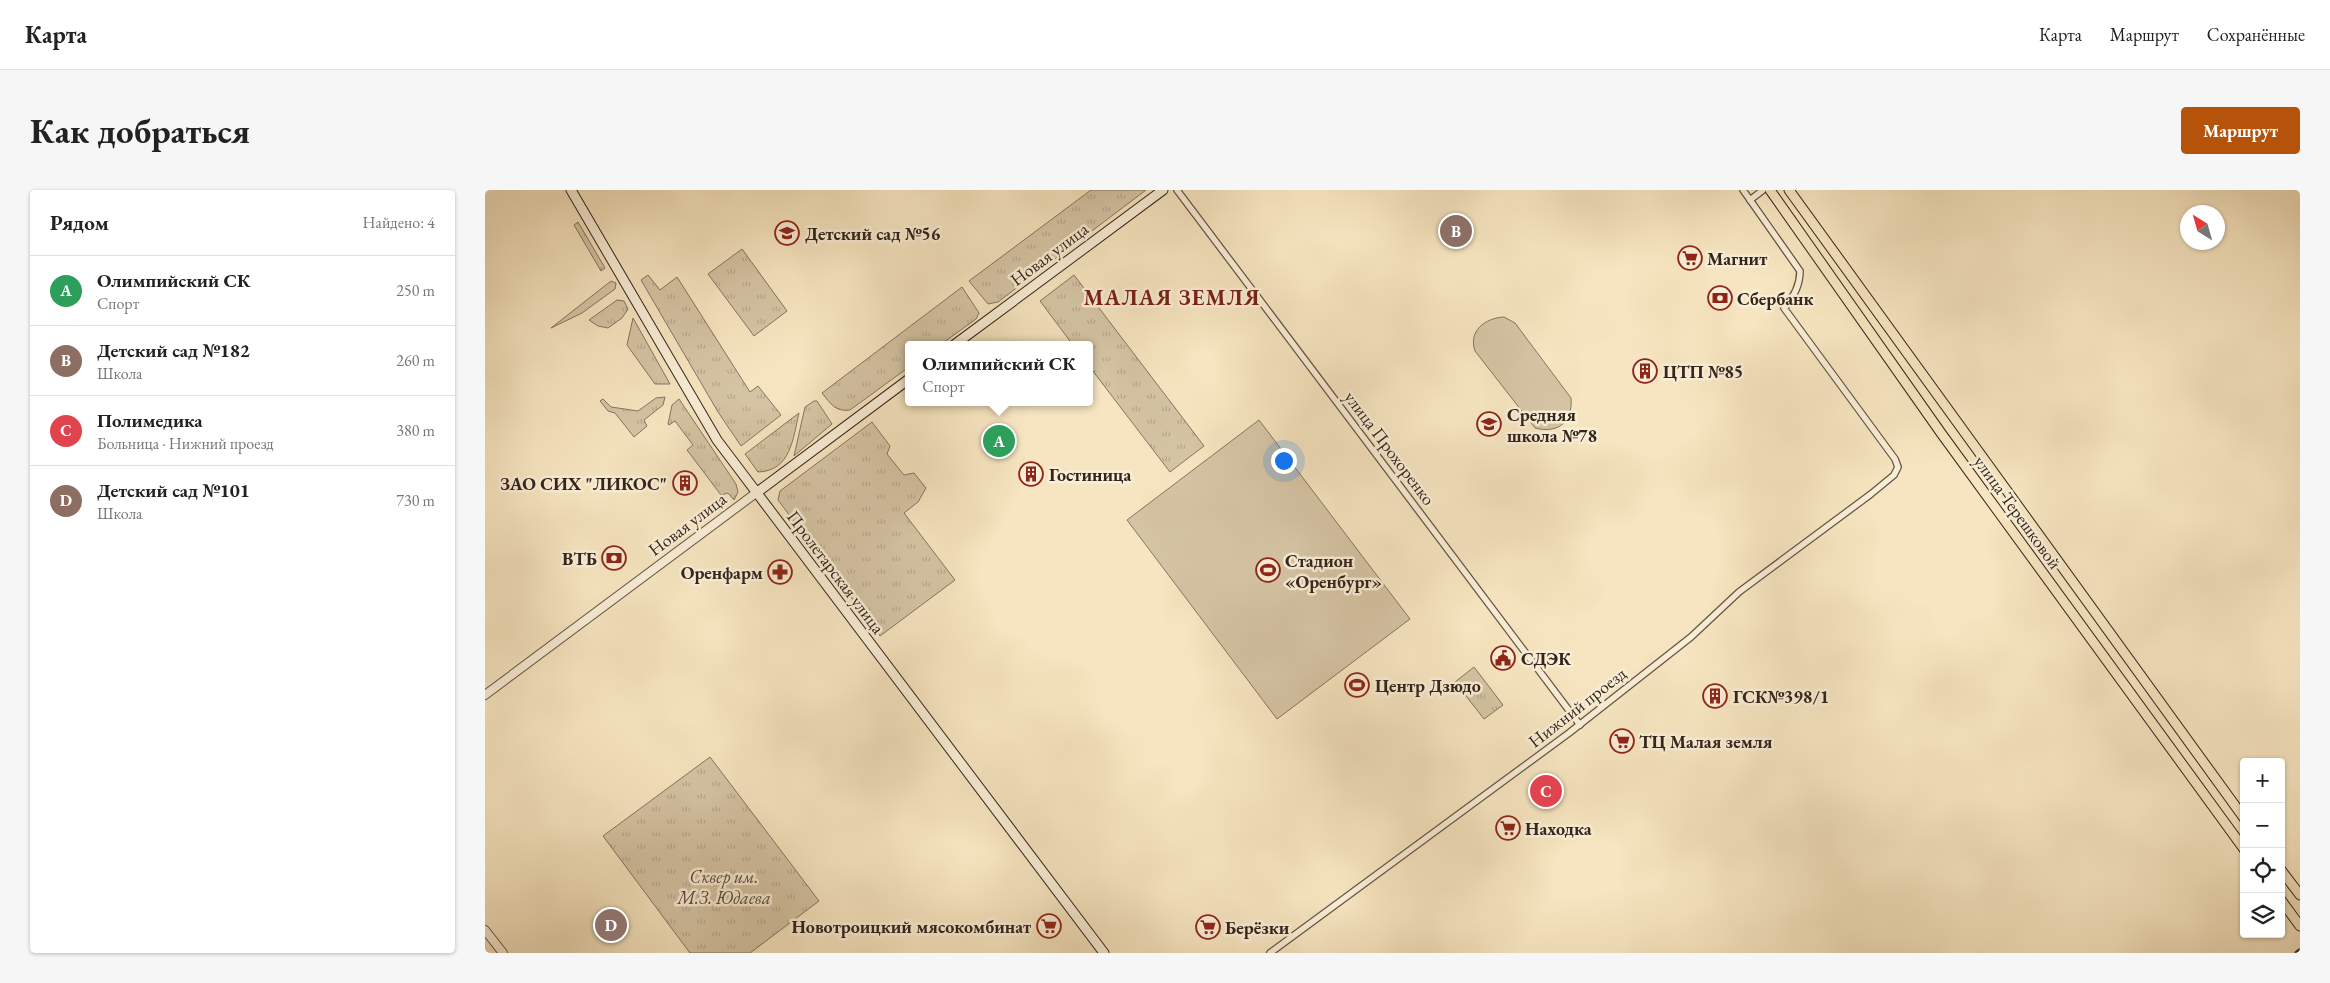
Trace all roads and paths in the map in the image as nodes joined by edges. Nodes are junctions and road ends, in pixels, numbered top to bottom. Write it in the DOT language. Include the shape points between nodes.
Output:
graph roads {
  1 [pos="571,190"];
  2 [pos="1163,190"];
  3 [pos="1177,190"];
  4 [pos="1743,190"];
  5 [pos="1763,190"];
  6 [pos="1770,190"];
  7 [pos="1789,190"];
  8 [pos="1749,200"];
  9 [pos="959,341"];
  10 [pos="905,382"];
  11 [pos="756,493"];
  12 [pos="485,695"];
  13 [pos="1580,725"];
  14 [pos="2240,813"];
  15 [pos="2243,848"];
  16 [pos="2285,875"];
  17 [pos="2300,895"];
  18 [pos="2285,905"];
  19 [pos="2300,926"];
  20 [pos="485,930"];
  21 [pos="503,953"];
  22 [pos="1104,953"];
  23 [pos="1270,953"];
  1 -- 11 [label="main road, Пролетарская улица" via="697,408"];
  2 -- 9 [label="main road, Новая улица"];
  3 -- 13 [label="street, улица Прохоренко"];
  4 -- 8 [label="street"];
  5 -- 8 [label="street"];
  6 -- 15 [label="main road, улица Терешковой" via="2032,559"];
  7 -- 14 [label="main road, улица Терешковой"];
  8 -- 13 [label="street, Нижний проезд" via="1800,271 1793,298 1784,308 1898,467 1871,494 1739,592 1691,637"];
  10 -- 11 [label="main road, Новая улица"];
  11 -- 12 [label="street, Новая улица"];
  11 -- 22 [label="main road, Пролетарская улица"];
  13 -- 23 [label="street, Нижний проезд"];
  16 -- 17 [label="main road"];
  18 -- 19 [label="main road"];
  20 -- 21 [label="street"];
}
